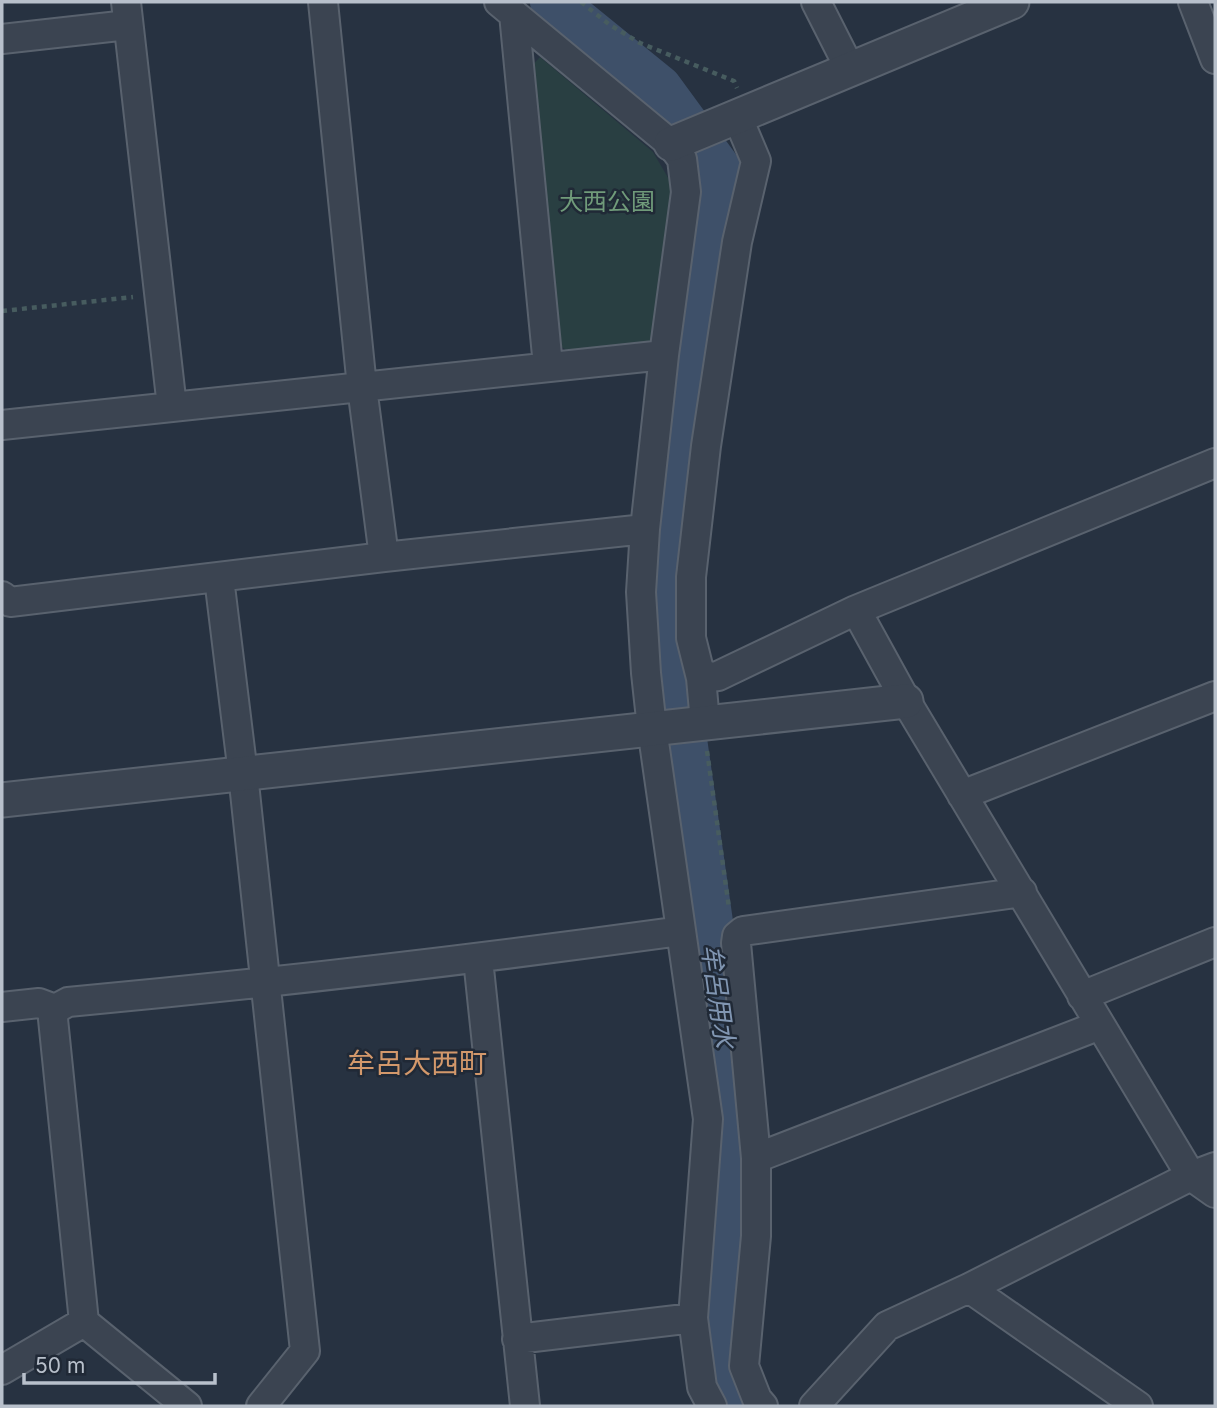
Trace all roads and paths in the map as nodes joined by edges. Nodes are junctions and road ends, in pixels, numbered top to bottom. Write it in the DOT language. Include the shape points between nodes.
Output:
graph roads {
  1 [pos="323,2"];
  2 [pos="581,2"];
  3 [pos="816,2"];
  4 [pos="1012,2"];
  5 [pos="1193,2"];
  6 [pos="506,8"];
  7 [pos="127,13"];
  8 [pos="2,39"];
  9 [pos="1215,59"];
  10 [pos="850,69"];
  11 [pos="731,111"];
  12 [pos="671,144"];
  13 [pos="159,294"];
  14 [pos="2,311"];
  15 [pos="664,355"];
  16 [pos="548,366"];
  17 [pos="362,387"];
  18 [pos="172,407"];
  19 [pos="2,425"];
  20 [pos="1215,463"];
  21 [pos="645,529"];
  22 [pos="384,557"];
  23 [pos="219,578"];
  24 [pos="4,600"];
  25 [pos="856,610"];
  26 [pos="701,678"];
  27 [pos="1215,696"];
  28 [pos="906,701"];
  29 [pos="685,728"];
  30 [pos="243,774"];
  31 [pos="962,795"];
  32 [pos="2,800"];
  33 [pos="1022,892"];
  34 [pos="681,931"];
  35 [pos="737,936"];
  36 [pos="1215,942"];
  37 [pos="478,958"];
  38 [pos="264,984"];
  39 [pos="1082,996"];
  40 [pos="2,1007"];
  41 [pos="55,1009"];
  42 [pos="1100,1026"];
  43 [pos="756,1158"];
  44 [pos="1203,1172"];
  45 [pos="1215,1193"];
  46 [pos="969,1288"];
  47 [pos="693,1318"];
  48 [pos="85,1322"];
  49 [pos="517,1339"];
  50 [pos="2,1370"];
  51 [pos="187,1406"];
  52 [pos="261,1406"];
  53 [pos="526,1406"];
  54 [pos="712,1406"];
  55 [pos="763,1406"];
  56 [pos="814,1406"];
  57 [pos="1138,1406"];
  1 -- 17 [label="street"];
  2 -- 11 [label="path" via="639,43 734,81"];
  3 -- 10 [label="street"];
  4 -- 10 [label="street"];
  5 -- 9 [label="street"];
  6 -- 12 [label="street"];
  6 -- 16 [label="street"];
  7 -- 8 [label="street"];
  7 -- 13 [label="street"];
  10 -- 11 [label="street"];
  11 -- 12 [label="street"];
  11 -- 26 [label="street" via="755,160 737,242 691,576 691,638"];
  12 -- 15 [label="street" via="682,159 686,192"];
  13 -- 14 [label="path"];
  13 -- 18 [label="street"];
  15 -- 16 [label="street"];
  15 -- 21 [label="street"];
  16 -- 17 [label="street"];
  17 -- 18 [label="street"];
  17 -- 22 [label="street"];
  18 -- 19 [label="street"];
  20 -- 25 [label="street"];
  21 -- 22 [label="street"];
  21 -- 29 [label="street" via="641,592 646,673"];
  22 -- 23 [label="street"];
  23 -- 24 [label="street"];
  23 -- 30 [label="street"];
  25 -- 26 [label="street" via="718,676"];
  25 -- 28 [label="street"];
  26 -- 29 [label="street"];
  27 -- 31 [label="street"];
  28 -- 29 [label="street"];
  28 -- 31 [label="street"];
  29 -- 30 [label="street"];
  29 -- 34 [label="street"];
  29 -- 35 [label="path"];
  30 -- 32 [label="street"];
  30 -- 38 [label="street"];
  31 -- 33 [label="street"];
  33 -- 35 [label="street" via="743,931"];
  33 -- 39 [label="street"];
  34 -- 37 [label="street"];
  34 -- 47 [label="street" via="708,1119"];
  35 -- 43 [label="street"];
  36 -- 39 [label="street"];
  37 -- 38 [label="street"];
  37 -- 49 [label="street"];
  38 -- 41 [label="street" via="68,1002"];
  38 -- 52 [label="street" via="305,1351"];
  39 -- 42 [label="street"];
  40 -- 41 [label="street" via="39,1003"];
  41 -- 48 [label="street"];
  42 -- 43 [label="street"];
  42 -- 44 [label="street"];
  43 -- 55 [label="street" via="744,1366"];
  44 -- 45 [label="street"];
  44 -- 46 [label="street"];
  46 -- 56 [label="street" via="887,1326"];
  46 -- 57 [label="street"];
  47 -- 49 [label="street"];
  47 -- 54 [label="street" via="702,1387"];
  48 -- 50 [label="street"];
  48 -- 51 [label="street"];
  49 -- 53 [label="street"];
}
